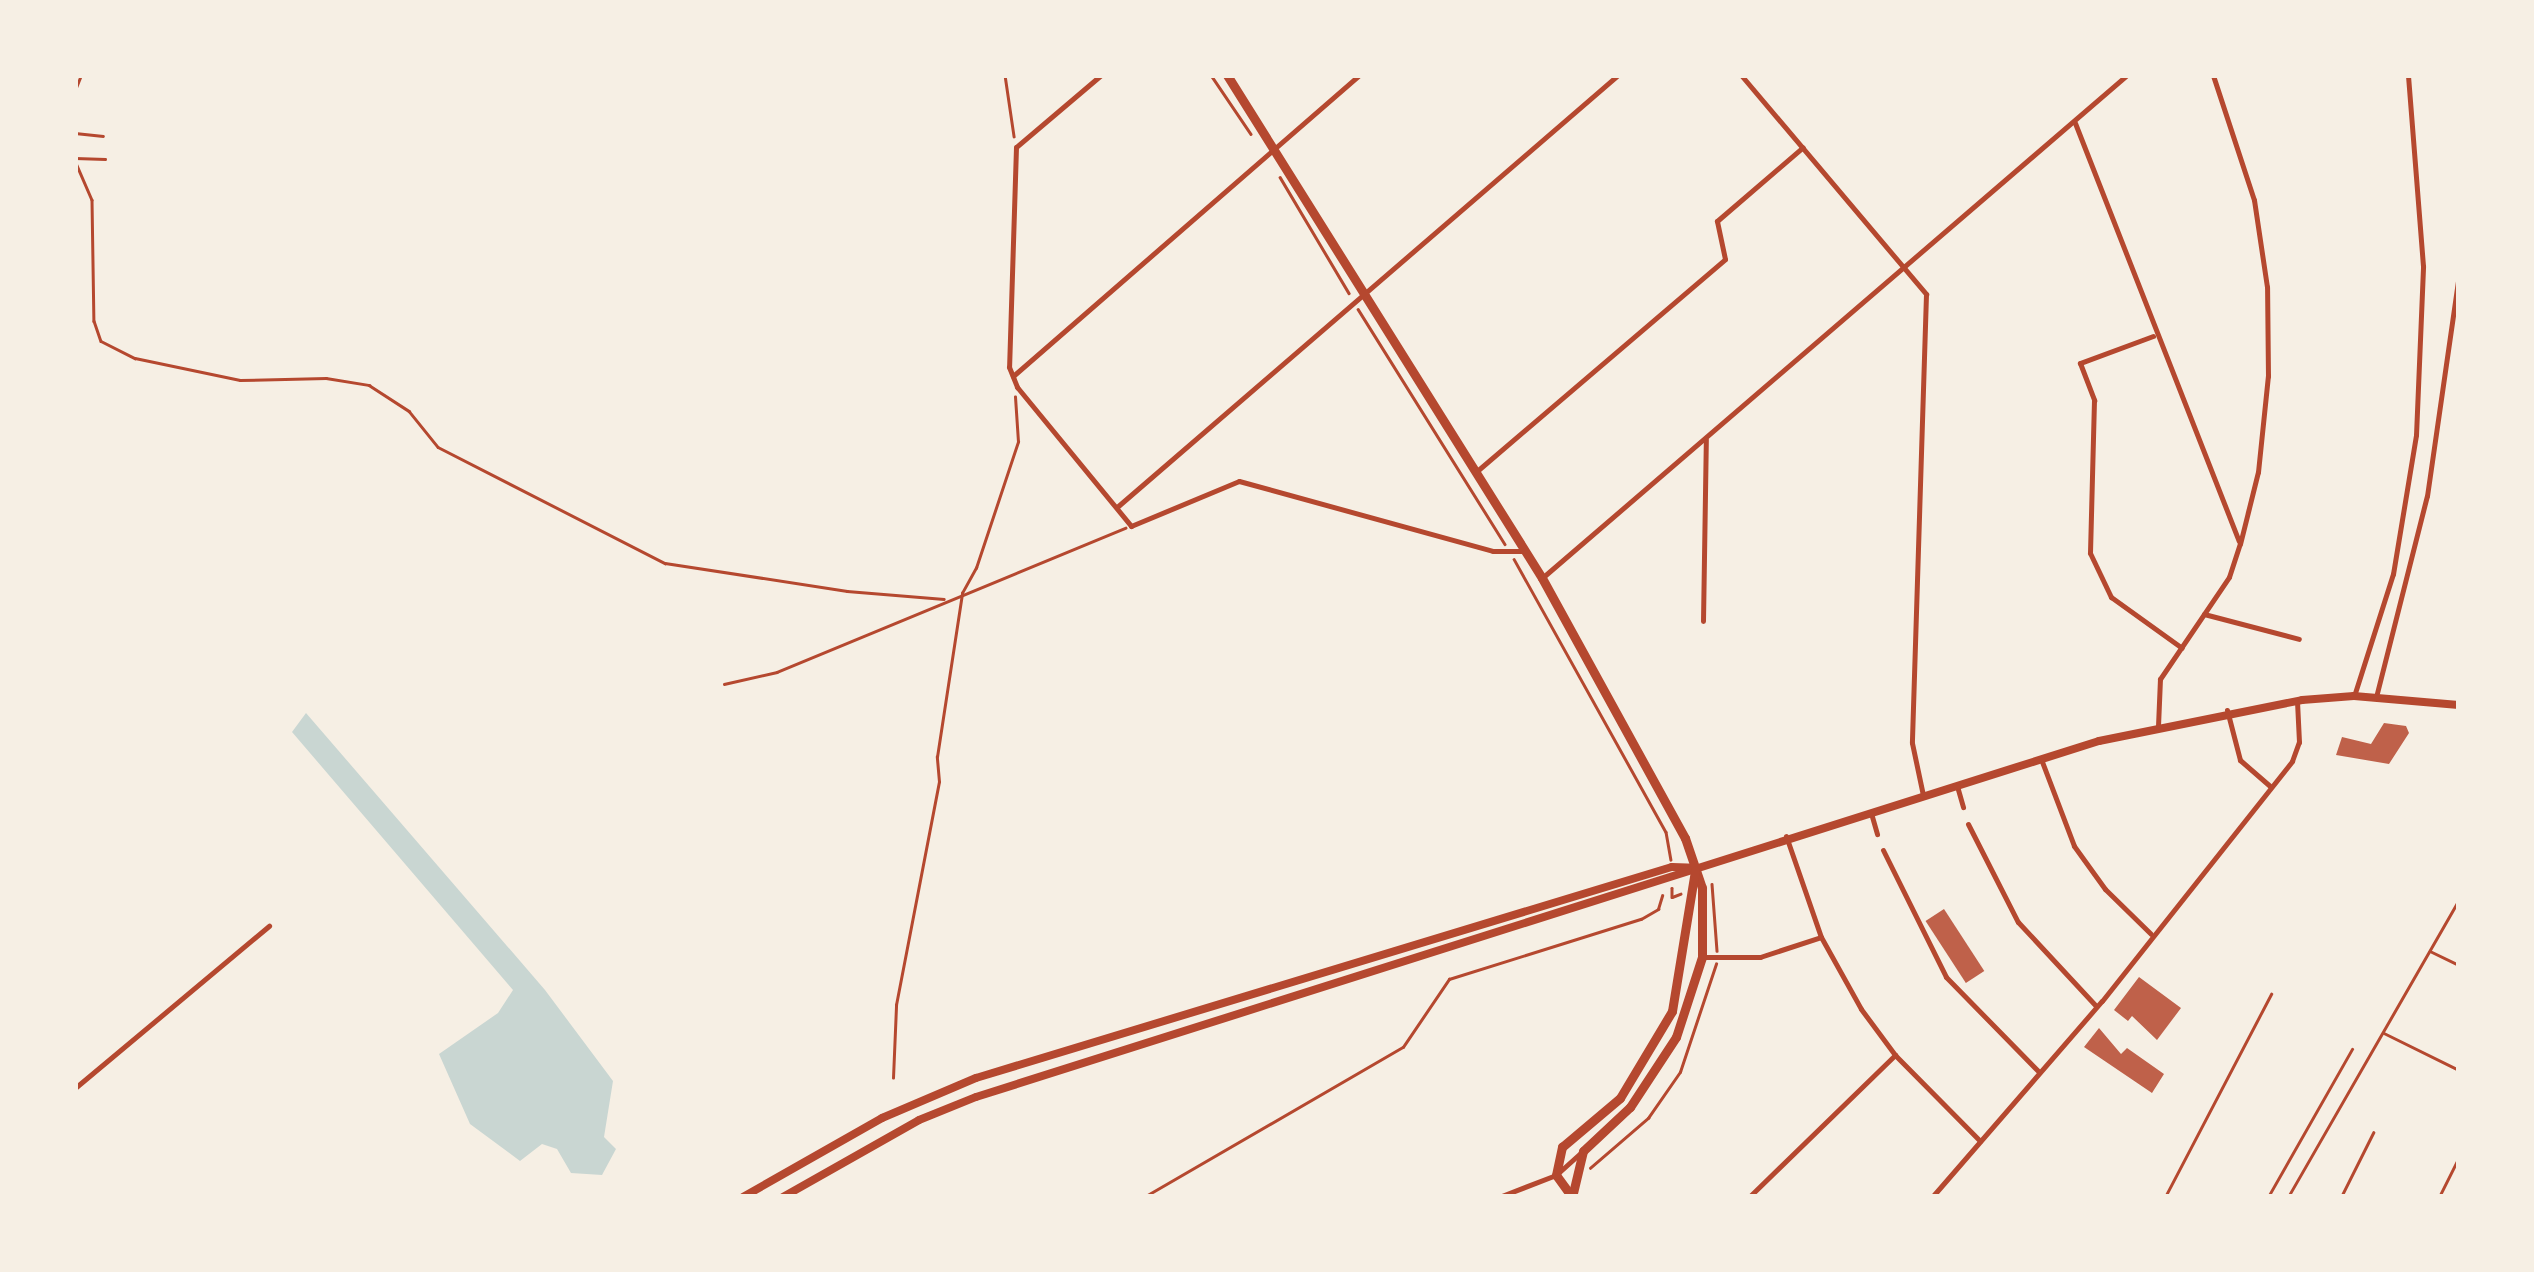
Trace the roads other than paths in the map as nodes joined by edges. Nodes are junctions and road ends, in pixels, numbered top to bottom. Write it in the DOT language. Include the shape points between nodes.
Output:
graph roads {
  1 [pos="81,75"];
  2 [pos="1102,75"];
  3 [pos="1227,75"];
  4 [pos="1359,75"];
  5 [pos="1618,75"];
  6 [pos="1740,75"];
  7 [pos="2127,75"];
  8 [pos="2213,75"];
  9 [pos="2408,75"];
  10 [pos="75,90"];
  11 [pos="2074,123"];
  12 [pos="75,133"];
  13 [pos="103,136"];
  14 [pos="1802,146"];
  15 [pos="1274,148"];
  16 [pos="75,160"];
  17 [pos="105,160"];
  18 [pos="1906,268"];
  19 [pos="2459,275"];
  20 [pos="1360,300"];
  21 [pos="2154,336"];
  22 [pos="1013,376"];
  23 [pos="1706,439"];
  24 [pos="1477,471"];
  25 [pos="1116,508"];
  26 [pos="2240,544"];
  27 [pos="1526,552"];
  28 [pos="1542,578"];
  29 [pos="2204,614"];
  30 [pos="1703,621"];
  31 [pos="2298,639"];
  32 [pos="2182,648"];
  33 [pos="2354,696"];
  34 [pos="2376,697"];
  35 [pos="2296,700"];
  36 [pos="2459,704"];
  37 [pos="2227,710"];
  38 [pos="2158,726"];
  39 [pos="2040,759"];
  40 [pos="1956,785"];
  41 [pos="2270,786"];
  42 [pos="1923,795"];
  43 [pos="1963,807"];
  44 [pos="1870,811"];
  45 [pos="1968,824"];
  46 [pos="1877,834"];
  47 [pos="1786,836"];
  48 [pos="1882,850"];
  49 [pos="1695,868"];
  50 [pos="269,926"];
  51 [pos="2151,934"];
  52 [pos="1821,937"];
  53 [pos="1702,957"];
  54 [pos="2096,1006"];
  55 [pos="1896,1055"];
  56 [pos="2038,1071"];
  57 [pos="75,1088"];
  58 [pos="1980,1142"];
  59 [pos="1583,1150"];
  60 [pos="1556,1176"];
  61 [pos="1937,1195"];
  62 [pos="742,1197"];
  63 [pos="783,1197"];
  64 [pos="1499,1197"];
  65 [pos="1572,1197"];
  66 [pos="1749,1197"];
  1 -- 10 [label="lane"];
  2 -- 22 [label="street" via="1016,146"];
  3 -- 15 [label="main road"];
  4 -- 15 [label="street"];
  5 -- 20 [label="street"];
  6 -- 14 [label="street"];
  7 -- 11 [label="street"];
  8 -- 26 [label="street" via="2254,200 2268,287 2265,413"];
  9 -- 33 [label="street" via="2423,266 2416,435 2393,574"];
  11 -- 18 [label="street"];
  11 -- 21 [label="street"];
  12 -- 13 [label="lane"];
  14 -- 18 [label="street"];
  14 -- 24 [label="street" via="1717,221 1725,259"];
  15 -- 20 [label="main road"];
  15 -- 22 [label="street"];
  16 -- 17 [label="lane"];
  18 -- 23 [label="street"];
  18 -- 42 [label="street" via="1926,294 1912,744"];
  19 -- 34 [label="street" via="2423,515"];
  20 -- 24 [label="main road"];
  20 -- 25 [label="street"];
  21 -- 26 [label="street"];
  21 -- 32 [label="street" via="2080,363 2094,400 2090,553 2111,597"];
  22 -- 25 [label="street"];
  23 -- 28 [label="street"];
  23 -- 30 [label="street"];
  24 -- 27 [label="main road"];
  25 -- 27 [label="street" via="1131,526 1239,481"];
  26 -- 29 [label="street" via="2230,576"];
  27 -- 28 [label="main road"];
  28 -- 49 [label="main road"];
  29 -- 31 [label="street"];
  29 -- 32 [label="street"];
  32 -- 38 [label="street" via="2156,692"];
  33 -- 34 [label="main road"];
  33 -- 35 [label="main road"];
  34 -- 36 [label="main road"];
  35 -- 37 [label="main road"];
  35 -- 41 [label="street" via="2298,747"];
  37 -- 38 [label="main road"];
  37 -- 41 [label="street" via="2240,760"];
  38 -- 39 [label="main road"];
  39 -- 40 [label="main road"];
  39 -- 51 [label="street" via="2074,846"];
  40 -- 42 [label="main road"];
  40 -- 43 [label="street"];
  41 -- 51 [label="street"];
  42 -- 44 [label="main road"];
  44 -- 46 [label="street"];
  44 -- 47 [label="main road"];
  45 -- 54 [label="street" via="2018,922"];
  47 -- 49 [label="main road"];
  47 -- 52 [label="street"];
  48 -- 56 [label="street" via="1946,978"];
  49 -- 53 [label="main road" via="1704,910"];
  49 -- 60 [label="main road" via="1683,968 1661,1037 1620,1098 1562,1147"];
  49 -- 62 [label="main road" via="1672,867 962,1083 882,1118"];
  49 -- 63 [label="main road" via="1672,882 961,1103"];
  50 -- 57 [label="street"];
  51 -- 54 [label="street"];
  52 -- 53 [label="street" via="1760,956"];
  52 -- 55 [label="street"];
  53 -- 59 [label="main road" via="1662,1062 1630,1107"];
  54 -- 56 [label="street"];
  55 -- 58 [label="street"];
  55 -- 66 [label="street"];
  56 -- 58 [label="street"];
  58 -- 61 [label="street"];
  59 -- 60 [label="street"];
  59 -- 65 [label="main road"];
  60 -- 64 [label="street"];
  60 -- 65 [label="main road"];
}
